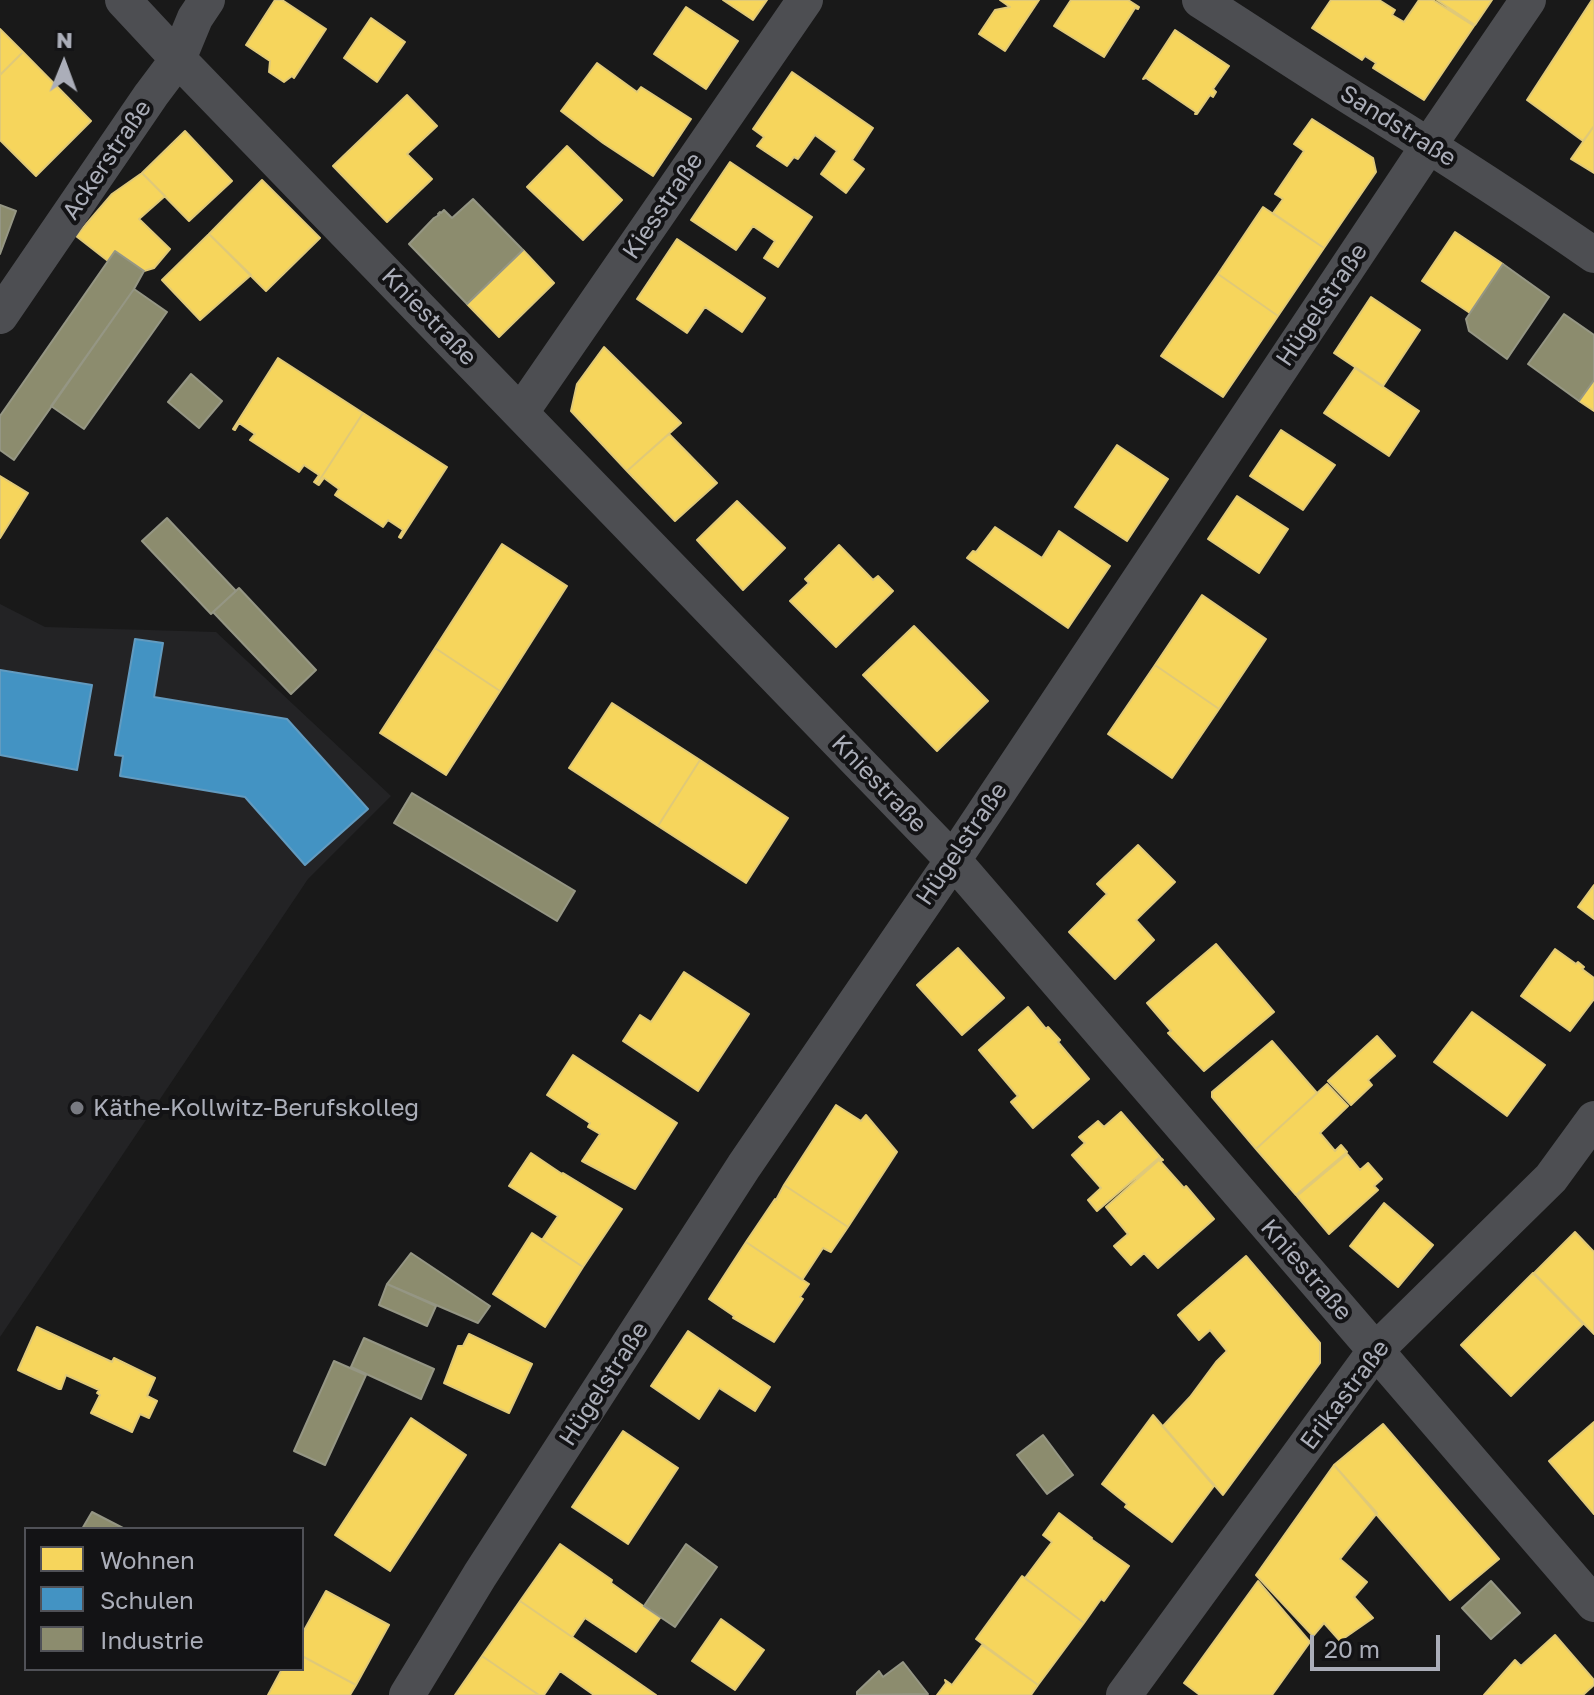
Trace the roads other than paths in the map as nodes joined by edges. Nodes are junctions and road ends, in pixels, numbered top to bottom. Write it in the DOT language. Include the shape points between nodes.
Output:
graph roads {
  1 [pos="123,0"];
  2 [pos="207,0"];
  3 [pos="805,0"];
  4 [pos="1200,0"];
  5 [pos="1528,0"];
  6 [pos="178,59"];
  7 [pos="1429,145"];
  8 [pos="1594,255"];
  9 [pos="0,316"];
  10 [pos="521,412"];
  11 [pos="953,860"];
  12 [pos="1594,1119"];
  13 [pos="1375,1351"];
  14 [pos="1594,1604"];
  15 [pos="407,1695"];
  16 [pos="1124,1695"];
  1 -- 6 [label="street, Kniestraße"];
  2 -- 6 [label="street, Ackerstraße"];
  3 -- 10 [label="street, Kiesstraße"];
  4 -- 7 [label="street, Sandstraße"];
  5 -- 7 [label="street, Hügelstraße"];
  6 -- 9 [label="street, Ackerstraße"];
  6 -- 10 [label="street, Kniestraße"];
  7 -- 8 [label="street, Sandstraße"];
  7 -- 11 [label="street, Hügelstraße"];
  10 -- 11 [label="street, Kniestraße"];
  11 -- 13 [label="street, Kniestraße"];
  11 -- 15 [label="street, Hügelstraße" via="744,1166"];
  12 -- 13 [label="street, Erikastraße" via="1551,1178"];
  13 -- 14 [label="street, Kniestraße"];
  13 -- 16 [label="street, Erikastraße"];
}
